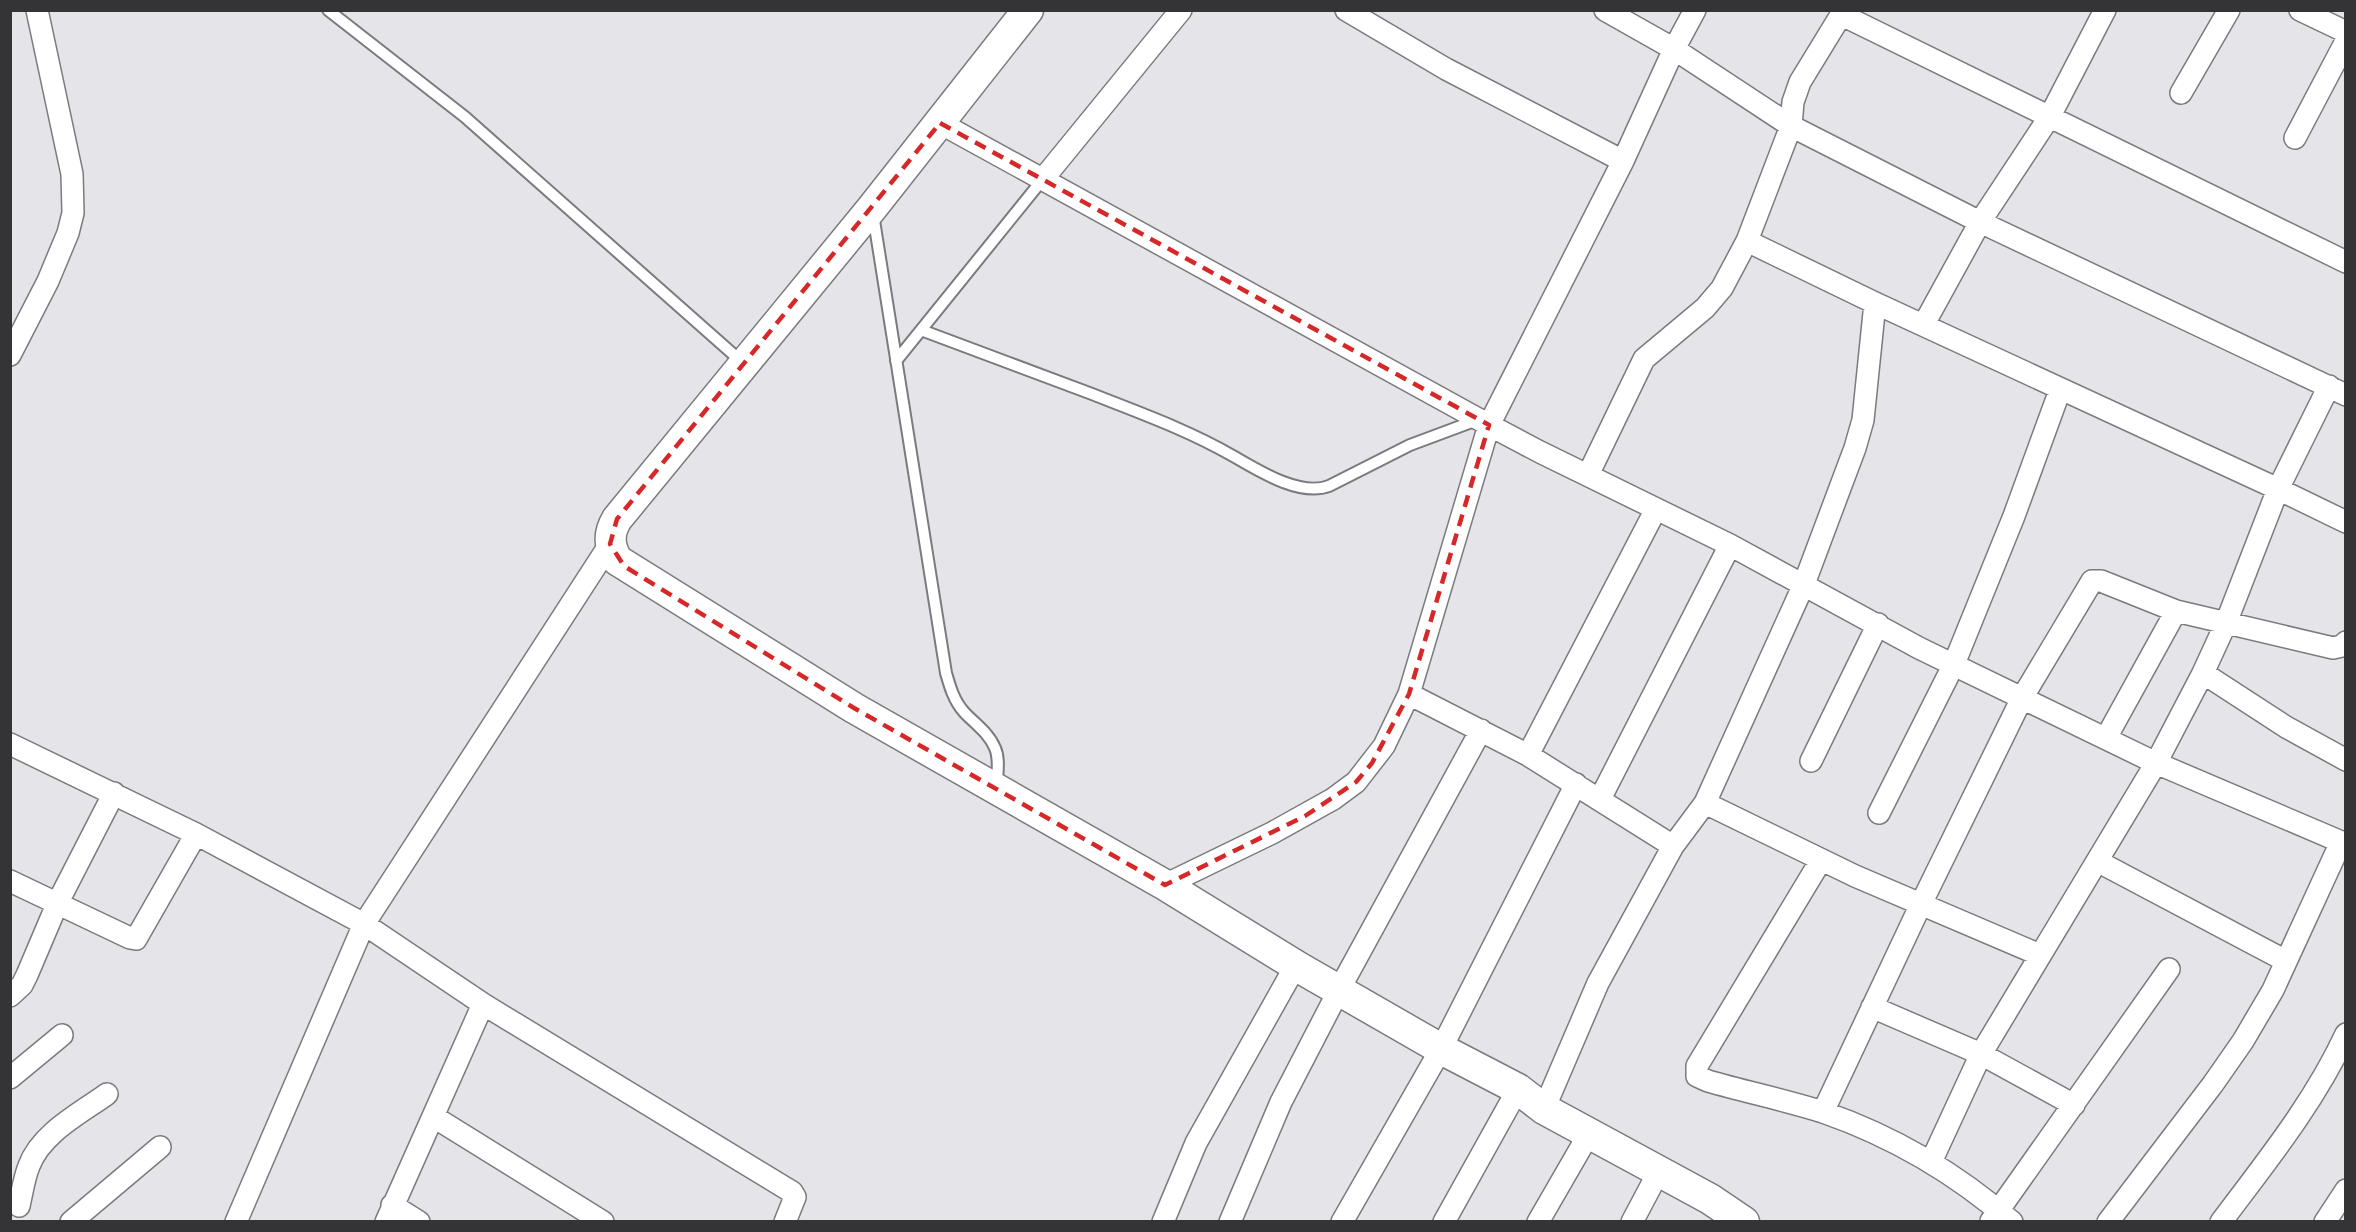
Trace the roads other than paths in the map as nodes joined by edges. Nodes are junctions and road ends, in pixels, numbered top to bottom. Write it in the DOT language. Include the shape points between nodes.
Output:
graph roads {
  1 [pos="38,10"];
  2 [pos="328,10"];
  3 [pos="1028,10"];
  4 [pos="1182,10"];
  5 [pos="1346,10"];
  6 [pos="1605,10"];
  7 [pos="1695,10"];
  8 [pos="2105,10"];
  9 [pos="2229,10"];
  10 [pos="2300,10"];
  11 [pos="1843,13"];
  12 [pos="2346,32"];
  13 [pos="2346,41"];
  14 [pos="1674,49"];
  15 [pos="2181,93"];
  16 [pos="2050,116"];
  17 [pos="940,123"];
  18 [pos="1791,126"];
  19 [pos="2295,138"];
  20 [pos="1623,161"];
  21 [pos="1044,180"];
  22 [pos="872,208"];
  23 [pos="1980,222"];
  24 [pos="1747,241"];
  25 [pos="2346,262"];
  26 [pos="1875,303"];
  27 [pos="1924,324"];
  28 [pos="921,330"];
  29 [pos="10,355"];
  30 [pos="896,361"];
  31 [pos="744,364"];
  32 [pos="2060,390"];
  33 [pos="2337,391"];
  34 [pos="1484,422"];
  35 [pos="1588,476"];
  36 [pos="2278,489"];
  37 [pos="1656,509"];
  38 [pos="2346,522"];
  39 [pos="610,544"];
  40 [pos="1730,545"];
  41 [pos="1804,584"];
  42 [pos="2176,611"];
  43 [pos="2226,623"];
  44 [pos="1878,624"];
  45 [pos="2346,642"];
  46 [pos="1954,664"];
  47 [pos="2203,673"];
  48 [pos="1409,694"];
  49 [pos="2022,698"];
  50 [pos="1481,730"];
  51 [pos="2106,738"];
  52 [pos="10,744"];
  53 [pos="1528,755"];
  54 [pos="2346,760"];
  55 [pos="1811,761"];
  56 [pos="2156,763"];
  57 [pos="1576,784"];
  58 [pos="997,789"];
  59 [pos="114,793"];
  60 [pos="1600,799"];
  61 [pos="1705,803"];
  62 [pos="1878,813"];
  63 [pos="196,834"];
  64 [pos="2343,843"];
  65 [pos="1673,846"];
  66 [pos="1821,860"];
  67 [pos="2097,861"];
  68 [pos="10,881"];
  69 [pos="1165,885"];
  70 [pos="58,902"];
  71 [pos="1921,904"];
  72 [pos="364,924"];
  73 [pos="2040,955"];
  74 [pos="2286,961"];
  75 [pos="1296,965"];
  76 [pos="2169,969"];
  77 [pos="1339,990"];
  78 [pos="10,996"];
  79 [pos="483,1004"];
  80 [pos="1872,1007"];
  81 [pos="2346,1034"];
  82 [pos="62,1035"];
  83 [pos="1441,1049"];
  84 [pos="1981,1054"];
  85 [pos="10,1078"];
  86 [pos="1518,1089"];
  87 [pos="108,1094"];
  88 [pos="2074,1105"];
  89 [pos="1544,1109"];
  90 [pos="1823,1112"];
  91 [pos="434,1117"];
  92 [pos="1590,1132"];
  93 [pos="160,1148"];
  94 [pos="1931,1162"];
  95 [pos="1659,1171"];
  96 [pos="2346,1190"];
  97 [pos="21,1208"];
  98 [pos="389,1213"];
  99 [pos="2000,1218"];
  100 [pos="71,1221"];
  101 [pos="236,1221"];
  102 [pos="419,1221"];
  103 [pos="603,1221"];
  104 [pos="785,1221"];
  105 [pos="1163,1221"];
  106 [pos="1230,1221"];
  107 [pos="1342,1221"];
  108 [pos="1444,1221"];
  109 [pos="1538,1221"];
  110 [pos="1632,1221"];
  111 [pos="1743,1221"];
  112 [pos="2108,1221"];
  113 [pos="2221,1221"];
  114 [pos="2325,1221"];
  1 -- 29 [label="street" via="72,174 73,213 48,281"];
  2 -- 31 [label="lane" via="465,117"];
  3 -- 17 [label="street"];
  4 -- 21 [label="street"];
  5 -- 20 [label="street" via="1446,69"];
  6 -- 14 [label="street"];
  7 -- 14 [label="street"];
  8 -- 16 [label="street"];
  9 -- 15 [label="street"];
  10 -- 12 [label="street"];
  11 -- 16 [label="street"];
  11 -- 18 [label="street" via="1800,82"];
  13 -- 19 [label="street"];
  14 -- 18 [label="street"];
  14 -- 20 [label="street"];
  16 -- 23 [label="street"];
  16 -- 25 [label="street"];
  17 -- 21 [label="street"];
  17 -- 22 [label="street"];
  18 -- 23 [label="street"];
  18 -- 24 [label="street"];
  20 -- 34 [label="street"];
  21 -- 28 [label="lane"];
  21 -- 34 [label="street"];
  22 -- 30 [label="lane"];
  22 -- 31 [label="street"];
  23 -- 27 [label="street"];
  23 -- 33 [label="street"];
  24 -- 26 [label="street"];
  24 -- 35 [label="street" via="1715,299 1651,351 1639,368"];
  26 -- 27 [label="street"];
  26 -- 41 [label="street" via="1863,420"];
  27 -- 32 [label="street"];
  28 -- 30 [label="lane"];
  28 -- 34 [label="lane" via="1165,423 1304,489 1321,489 1410,445"];
  30 -- 58 [label="lane" via="946,673 962,710 995,747"];
  31 -- 39 [label="street" via="617,519"];
  32 -- 36 [label="street"];
  32 -- 46 [label="street"];
  33 -- 36 [label="street"];
  34 -- 35 [label="street"];
  34 -- 48 [label="street"];
  35 -- 37 [label="street"];
  36 -- 38 [label="street"];
  36 -- 43 [label="street"];
  37 -- 40 [label="street"];
  37 -- 53 [label="street"];
  39 -- 58 [label="street" via="624,567 854,708"];
  39 -- 72 [label="street"];
  40 -- 41 [label="street"];
  40 -- 60 [label="street"];
  41 -- 44 [label="street"];
  41 -- 61 [label="street"];
  42 -- 43 [label="street"];
  42 -- 49 [label="street" via="2101,581 2092,581"];
  42 -- 51 [label="street"];
  43 -- 45 [label="street" via="2333,648"];
  43 -- 47 [label="street"];
  44 -- 46 [label="street"];
  44 -- 55 [label="street"];
  46 -- 49 [label="street"];
  46 -- 62 [label="street"];
  47 -- 54 [label="street"];
  47 -- 56 [label="street"];
  48 -- 50 [label="street"];
  48 -- 69 [label="street" via="1384,746 1356,782 1305,816"];
  49 -- 51 [label="street"];
  49 -- 71 [label="street"];
  50 -- 53 [label="street"];
  50 -- 77 [label="street"];
  51 -- 56 [label="street"];
  52 -- 59 [label="street"];
  53 -- 57 [label="street"];
  56 -- 64 [label="street"];
  56 -- 67 [label="street"];
  57 -- 60 [label="street"];
  57 -- 83 [label="street"];
  58 -- 69 [label="street"];
  59 -- 63 [label="street"];
  59 -- 70 [label="street"];
  60 -- 65 [label="street"];
  61 -- 65 [label="street"];
  61 -- 66 [label="street"];
  63 -- 70 [label="street" via="136,939"];
  63 -- 72 [label="street"];
  64 -- 74 [label="street"];
  65 -- 89 [label="street" via="1598,983"];
  66 -- 71 [label="street"];
  66 -- 90 [label="street" via="1695,1070 1697,1076 1707,1081"];
  67 -- 73 [label="street"];
  67 -- 74 [label="street"];
  68 -- 70 [label="street"];
  69 -- 75 [label="street"];
  70 -- 78 [label="street" via="22,985"];
  71 -- 73 [label="street"];
  71 -- 80 [label="street"];
  72 -- 79 [label="street"];
  72 -- 101 [label="street"];
  73 -- 84 [label="street"];
  74 -- 112 [label="street" via="2262,1009 2213,1084"];
  75 -- 77 [label="street"];
  75 -- 105 [label="street" via="1200,1134"];
  76 -- 88 [label="street"];
  77 -- 83 [label="street"];
  77 -- 106 [label="street" via="1281,1102"];
  79 -- 91 [label="street"];
  79 -- 104 [label="street" via="792,1192 794,1204"];
  80 -- 84 [label="street"];
  80 -- 90 [label="street"];
  81 -- 113 [label="street" via="2290,1131"];
  82 -- 85 [label="street"];
  83 -- 86 [label="street"];
  83 -- 107 [label="street"];
  84 -- 88 [label="street"];
  84 -- 94 [label="street"];
  86 -- 89 [label="street"];
  86 -- 108 [label="street"];
  87 -- 97 [label="street" via="38,1149 29,1165"];
  88 -- 99 [label="street"];
  89 -- 92 [label="street"];
  90 -- 94 [label="street"];
  91 -- 98 [label="street"];
  91 -- 103 [label="street"];
  92 -- 95 [label="street"];
  92 -- 109 [label="street"];
  93 -- 100 [label="street"];
  94 -- 99 [label="street"];
  95 -- 110 [label="street"];
  95 -- 111 [label="street"];
  96 -- 114 [label="street"];
  98 -- 102 [label="street"];
}
